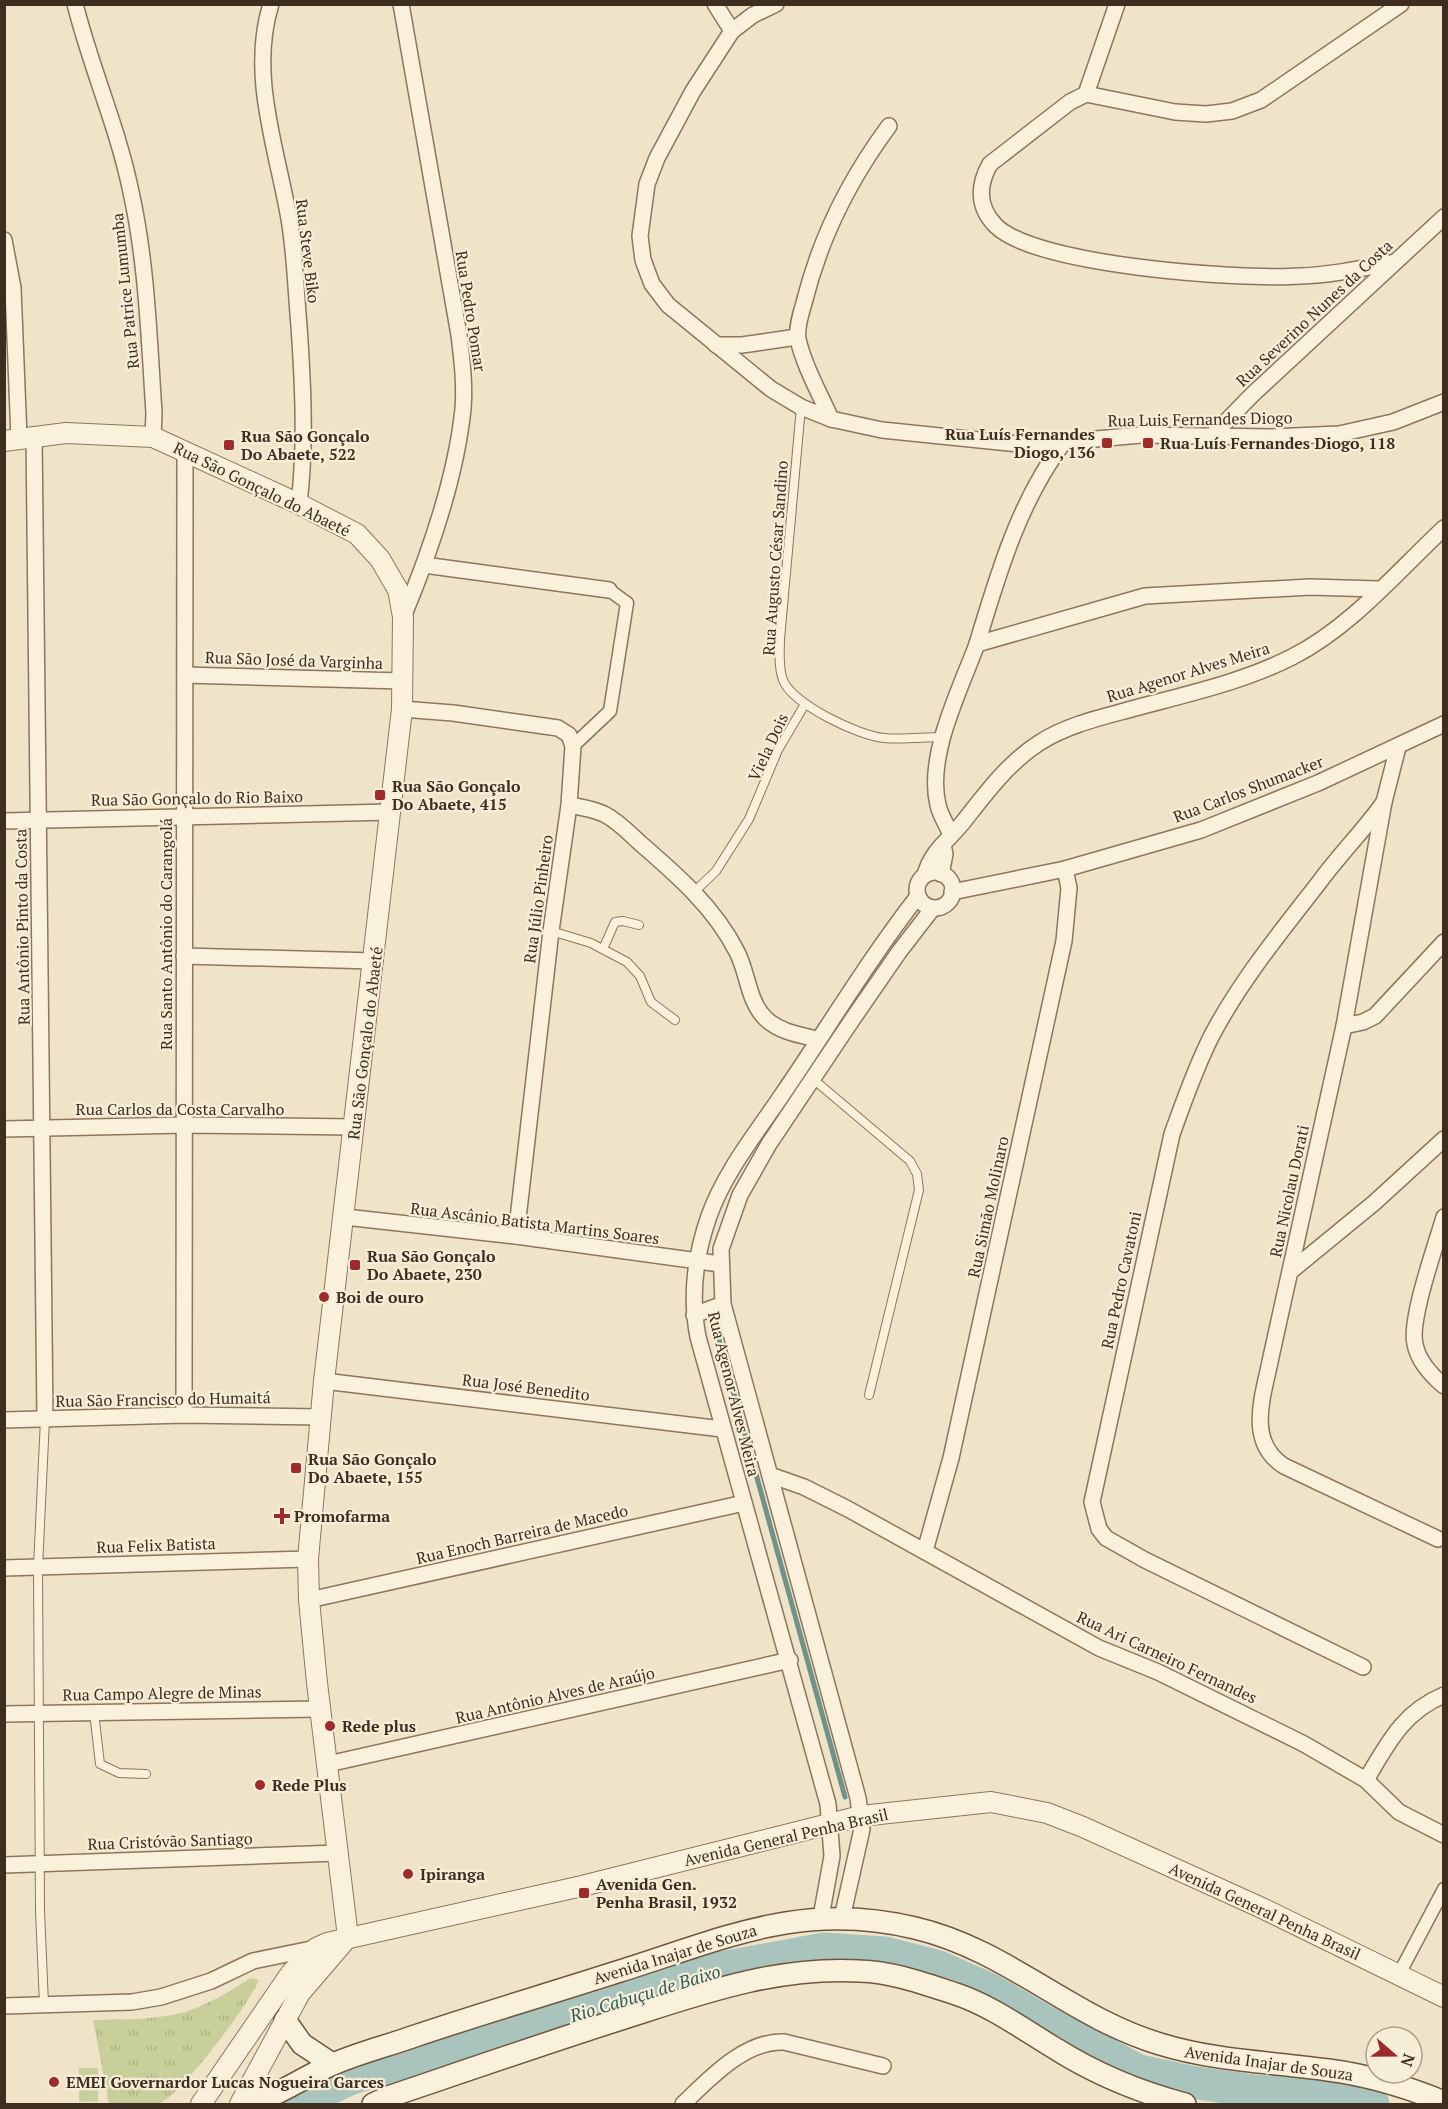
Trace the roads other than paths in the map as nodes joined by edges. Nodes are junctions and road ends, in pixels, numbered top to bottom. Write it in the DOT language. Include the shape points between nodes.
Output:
graph roads {
  1 [pos="75,4"];
  2 [pos="271,4"];
  3 [pos="401,4"];
  4 [pos="715,4"];
  5 [pos="776,4"];
  6 [pos="1401,4"];
  7 [pos="1117,5"];
  8 [pos="732,31"];
  9 [pos="1086,94"];
  10 [pos="889,126"];
  11 [pos="1443,217"];
  12 [pos="4,240"];
  13 [pos="1395,262"];
  14 [pos="797,337"];
  15 [pos="716,345"];
  16 [pos="1443,402"];
  17 [pos="801,407"];
  18 [pos="831,419"];
  19 [pos="153,437"];
  20 [pos="1211,437"];
  21 [pos="19,438"];
  22 [pos="1063,443"];
  23 [pos="185,452"];
  24 [pos="299,504"];
  25 [pos="1443,528"];
  26 [pos="424,565"];
  27 [pos="609,590"];
  28 [pos="1378,590"];
  29 [pos="403,617"];
  30 [pos="977,644"];
  31 [pos="185,675"];
  32 [pos="402,681"];
  33 [pos="805,704"];
  34 [pos="402,709"];
  35 [pos="1443,724"];
  36 [pos="944,737"];
  37 [pos="573,746"];
  38 [pos="1398,747"];
  39 [pos="1384,802"];
  40 [pos="569,805"];
  41 [pos="391,812"];
  42 [pos="184,815"];
  43 [pos="38,820"];
  44 [pos="4,821"];
  45 [pos="947,840"];
  46 [pos="1065,868"];
  47 [pos="933,874"];
  48 [pos="952,892"];
  49 [pos="693,893"];
  50 [pos="918,896"];
  51 [pos="933,908"];
  52 [pos="639,925"];
  53 [pos="551,931"];
  54 [pos="1443,942"];
  55 [pos="603,949"];
  56 [pos="184,956"];
  57 [pos="374,961"];
  58 [pos="675,1020"];
  59 [pos="1344,1026"];
  60 [pos="817,1039"];
  61 [pos="813,1079"];
  62 [pos="184,1125"];
  63 [pos="355,1127"];
  64 [pos="42,1128"];
  65 [pos="4,1129"];
  66 [pos="1443,1140"];
  67 [pos="345,1217"];
  68 [pos="1443,1217"];
  69 [pos="516,1236"];
  70 [pos="696,1263"];
  71 [pos="720,1264"];
  72 [pos="1291,1271"];
  73 [pos="723,1304"];
  74 [pos="694,1315"];
  75 [pos="324,1380"];
  76 [pos="1443,1386"];
  77 [pos="869,1395"];
  78 [pos="183,1415"];
  79 [pos="321,1417"];
  80 [pos="45,1419"];
  81 [pos="4,1420"];
  82 [pos="722,1429"];
  83 [pos="770,1475"];
  84 [pos="744,1503"];
  85 [pos="1438,1539"];
  86 [pos="925,1551"];
  87 [pos="308,1559"];
  88 [pos="38,1567"];
  89 [pos="4,1568"];
  90 [pos="309,1600"];
  91 [pos="790,1660"];
  92 [pos="1363,1667"];
  93 [pos="1443,1695"];
  94 [pos="320,1709"];
  95 [pos="94,1712"];
  96 [pos="41,1713"];
  97 [pos="4,1714"];
  98 [pos="327,1764"];
  99 [pos="146,1774"];
  100 [pos="1365,1780"];
  101 [pos="861,1816"];
  102 [pos="830,1825"];
  103 [pos="1443,1835"];
  104 [pos="337,1853"];
  105 [pos="41,1863"];
  106 [pos="4,1864"];
  107 [pos="1443,1888"];
  108 [pos="832,1917"];
  109 [pos="348,1937"];
  110 [pos="316,1948"];
  111 [pos="1398,1976"];
  112 [pos="1443,1996"];
  113 [pos="45,2004"];
  114 [pos="4,2006"];
  115 [pos="285,2020"];
  116 [pos="332,2064"];
  117 [pos="883,2066"];
  118 [pos="1443,2102"];
  119 [pos="201,2104"];
  120 [pos="240,2104"];
  121 [pos="252,2104"];
  122 [pos="373,2104"];
  123 [pos="683,2104"];
  124 [pos="1185,2104"];
  1 -- 19 [label="street, Rua Patrice Lumumba" via="120,145 141,241"];
  2 -- 24 [label="street, Rua Steve Biko" via="263,57 266,114 290,226 304,400"];
  3 -- 26 [label="street, Rua Pedro Pomar" via="464,378 454,459"];
  4 -- 8 [label="street"];
  5 -- 8 [label="street"];
  6 -- 9 [label="street" via="1286,85 1232,111 1175,112"];
  7 -- 9 [label="street"];
  8 -- 15 [label="street, Rua Luis Fernandes Diogo" via="693,91 657,158 647,184 640,236 652,284 669,305"];
  9 -- 13 [label="street" via="990,164 980,191 983,207 1007,234 1062,254 1179,272 1298,277"];
  10 -- 14 [label="street" via="860,165 841,200 810,279"];
  11 -- 13 [label="street, Rua Severino Nunes da Costa"];
  12 -- 21 [label="street, Rua Antônio Pinto da Costa" via="13,288"];
  13 -- 20 [label="street, Rua Severino Nunes da Costa"];
  14 -- 15 [label="street"];
  14 -- 18 [label="street"];
  15 -- 17 [label="street, Rua Luis Fernandes Diogo" via="771,389"];
  16 -- 20 [label="street, Rua Luis Fernandes Diogo" via="1393,422 1339,434"];
  17 -- 18 [label="street, Rua Luis Fernandes Diogo"];
  17 -- 33 [label="lane, Rua Augusto César Sandino" via="779,661 783,681"];
  18 -- 22 [label="street, Rua Luis Fernandes Diogo" via="882,430 986,442"];
  19 -- 21 [label="street, Rua São Gonçalo do Abaeté" via="98,433"];
  19 -- 23 [label="street, Rua São Gonçalo do Abaeté"];
  20 -- 22 [label="street, Rua Luis Fernandes Diogo" via="1141,435"];
  21 -- 43 [label="street, Rua Antônio Pinto da Costa"];
  22 -- 30 [label="street" via="1043,469 1024,507"];
  23 -- 24 [label="street, Rua São Gonçalo do Abaeté"];
  23 -- 31 [label="street, Rua Santo Antônio do Carangolá"];
  24 -- 29 [label="street, Rua São Gonçalo do Abaeté" via="339,524 368,545 398,590"];
  25 -- 28 [label="street, Rua Agenor Alves Meira"];
  26 -- 27 [label="street"];
  26 -- 29 [label="street, Rua Pedro Pomar"];
  27 -- 37 [label="street" via="627,603 610,711"];
  28 -- 30 [label="street" via="1310,587 1144,596"];
  28 -- 45 [label="street, Rua Agenor Alves Meira" via="1341,624 1293,657 1234,679 1095,719 1039,742 990,788"];
  29 -- 32 [label="street, Rua São Gonçalo do Abaeté"];
  30 -- 36 [label="street"];
  31 -- 32 [label="street, Rua São José da Varginha"];
  31 -- 42 [label="street, Rua Santo Antônio do Carangolá"];
  32 -- 34 [label="street, Rua São Gonçalo do Abaeté"];
  33 -- 36 [label="lane, Viela Dois" via="872,736"];
  33 -- 49 [label="lane, Viela Dois" via="778,750 749,819 716,871"];
  34 -- 37 [label="street" via="558,728 569,735"];
  34 -- 41 [label="street, Rua São Gonçalo do Abaeté"];
  35 -- 38 [label="street, Rua Carlos Shumacker"];
  36 -- 45 [label="street" via="935,787"];
  37 -- 40 [label="street, Rua Júlio Pinheiro"];
  38 -- 39 [label="street, Rua Nicolau Dorati"];
  38 -- 46 [label="street, Rua Carlos Shumacker" via="1201,830"];
  39 -- 59 [label="street, Rua Nicolau Dorati"];
  39 -- 92 [label="street, Rua Pedro Cavatoni" via="1322,877 1254,970 1212,1035 1190,1082 1172,1134 1092,1502 1099,1529 1106,1538"];
  40 -- 49 [label="street" via="615,820"];
  40 -- 53 [label="street, Rua Júlio Pinheiro"];
  41 -- 42 [label="street, Rua São Gonçalo do Rio Baixo"];
  41 -- 57 [label="street, Rua São Gonçalo do Abaeté"];
  42 -- 43 [label="street, Rua São Gonçalo do Rio Baixo"];
  42 -- 56 [label="street, Rua Santo Antônio do Carangolá"];
  43 -- 44 [label="street, Rua São Gonçalo do Rio Baixo"];
  43 -- 64 [label="street, Rua Antônio Pinto da Costa"];
  45 -- 47 [label="street, Rua Agenor Alves Meira" via="932,856"];
  46 -- 48 [label="street, Rua Carlos Shumacker"];
  46 -- 86 [label="street, Rua Simão Molinaro" via="1069,888 1064,941 953,1447"];
  47 -- 48 [label="street" via="950,881"];
  47 -- 50 [label="street" via="918,884"];
  48 -- 51 [label="street" via="944,906"];
  49 -- 60 [label="street" via="727,933 765,1018 776,1027"];
  50 -- 51 [label="street"];
  50 -- 60 [label="street, Rua Agenor Alves Meira"];
  51 -- 61 [label="street, Rua Agenor Alves Meira"];
  52 -- 55 [label="lane" via="615,922"];
  53 -- 55 [label="lane"];
  53 -- 69 [label="street, Rua Júlio Pinheiro"];
  54 -- 59 [label="street" via="1375,1016"];
  55 -- 58 [label="lane" via="635,968 651,1002"];
  56 -- 57 [label="street"];
  56 -- 62 [label="street, Rua Santo Antônio do Carangolá"];
  57 -- 63 [label="street, Rua São Gonçalo do Abaeté"];
  59 -- 72 [label="street, Rua Nicolau Dorati"];
  60 -- 70 [label="street, Rua Agenor Alves Meira" via="719,1193"];
  61 -- 71 [label="street, Rua Agenor Alves Meira" via="740,1195 728,1224"];
  61 -- 77 [label="lane" via="910,1161 917,1174 919,1190"];
  62 -- 63 [label="street, Rua Carlos da Costa Carvalho"];
  62 -- 64 [label="street, Rua Carlos da Costa Carvalho"];
  62 -- 78 [label="street, Rua Santo Antônio do Carangolá"];
  63 -- 67 [label="street, Rua São Gonçalo do Abaeté"];
  64 -- 65 [label="street, Rua Carlos da Costa Carvalho"];
  64 -- 80 [label="street, Rua Antônio Pinto da Costa"];
  66 -- 72 [label="street"];
  67 -- 69 [label="street, Rua Ascânio Batista Martins Soares"];
  67 -- 75 [label="street, Rua São Gonçalo do Abaeté"];
  68 -- 76 [label="street" via="1418,1311 1414,1342 1425,1366"];
  69 -- 70 [label="street, Rua Ascânio Batista Martins Soares"];
  70 -- 71 [label="street, Rua Ascânio Batista Martins Soares"];
  70 -- 74 [label="street, Rua Agenor Alves Meira"];
  71 -- 73 [label="street, Rua Agenor Alves Meira"];
  72 -- 85 [label="street, Rua Nicolau Dorati" via="1262,1407 1260,1432 1264,1448 1272,1458 1316,1483"];
  73 -- 74 [label="street"];
  73 -- 83 [label="street, Rua Agenor Alves Meira"];
  74 -- 82 [label="street, Rua Agenor Alves Meira"];
  75 -- 79 [label="street, Rua São Gonçalo do Abaeté"];
  75 -- 82 [label="street, Rua José Benedito"];
  78 -- 79 [label="street, Rua São Francisco do Humaitá"];
  78 -- 80 [label="street, Rua São Francisco do Humaitá"];
  79 -- 87 [label="street, Rua São Gonçalo do Abaeté"];
  80 -- 81 [label="street, Rua São Francisco do Humaitá"];
  80 -- 88 [label="lane"];
  82 -- 84 [label="street, Rua Agenor Alves Meira"];
  83 -- 86 [label="street, Rua Ari Carneiro Fernandes" via="823,1496"];
  83 -- 101 [label="street, Rua Agenor Alves Meira"];
  84 -- 90 [label="street, Rua Enoch Barreira de Macedo"];
  84 -- 91 [label="street, Rua Agenor Alves Meira"];
  86 -- 100 [label="street, Rua Ari Carneiro Fernandes" via="1099,1648 1244,1713"];
  87 -- 88 [label="street, Rua Felix Batista"];
  87 -- 90 [label="street, Rua São Gonçalo do Abaeté"];
  88 -- 89 [label="street, Rua Felix Batista"];
  88 -- 96 [label="lane"];
  90 -- 94 [label="street, Rua São Gonçalo do Abaeté"];
  91 -- 98 [label="street, Rua Antônio Alves de Araújo"];
  91 -- 102 [label="street, Rua Agenor Alves Meira" via="828,1804"];
  93 -- 100 [label="street" via="1405,1719"];
  94 -- 95 [label="street, Rua Campo Alegre de Minas"];
  94 -- 98 [label="street, Rua São Gonçalo do Abaeté"];
  95 -- 96 [label="street, Rua Campo Alegre de Minas"];
  95 -- 99 [label="lane" via="100,1764 119,1773"];
  96 -- 97 [label="street, Rua Campo Alegre de Minas"];
  96 -- 105 [label="lane"];
  98 -- 104 [label="street, Rua São Gonçalo do Abaeté"];
  100 -- 103 [label="street, Rua Ari Carneiro Fernandes" via="1400,1812"];
  101 -- 102 [label="street, Avenida General Penha Brasil"];
  101 -- 108 [label="street, Rua Agenor Alves Meira" via="862,1829"];
  101 -- 111 [label="street, Avenida General Penha Brasil" via="991,1802 1047,1814 1252,1904"];
  102 -- 108 [label="street, Rua Agenor Alves Meira"];
  102 -- 109 [label="street, Avenida General Penha Brasil" via="582,1886"];
  104 -- 105 [label="street, Rua Cristóvão Santiago"];
  104 -- 109 [label="street, Rua São Gonçalo do Abaeté"];
  105 -- 106 [label="street, Rua Cristóvão Santiago"];
  105 -- 113 [label="lane"];
  107 -- 111 [label="street"];
  108 -- 116 [label="main road, Avenida Inajar de Souza" via="755,1928 698,1943"];
  108 -- 118 [label="main road, Avenida Inajar de Souza" via="912,1927 972,1945 1105,2024 1156,2043 1212,2058 1342,2072"];
  109 -- 110 [label="street, Avenida General Penha Brasil"];
  109 -- 115 [label="street" via="312,1977"];
  110 -- 113 [label="street" via="253,1961 211,1981 161,1997 132,2002"];
  110 -- 119 [label="street, Avenida General Penha Brasil" via="279,1989"];
  111 -- 112 [label="street, Avenida General Penha Brasil"];
  113 -- 114 [label="street"];
  115 -- 116 [label="main road" via="302,2044"];
  115 -- 120 [label="street"];
  116 -- 121 [label="main road, Avenida Inajar de Souza"];
  117 -- 123 [label="street" via="784,2042 768,2042 733,2061"];
  122 -- 124 [label="main road" via="731,1984 794,1972 840,1970 882,1973 960,1996 1020,2025 1055,2049 1125,2086"];
}
